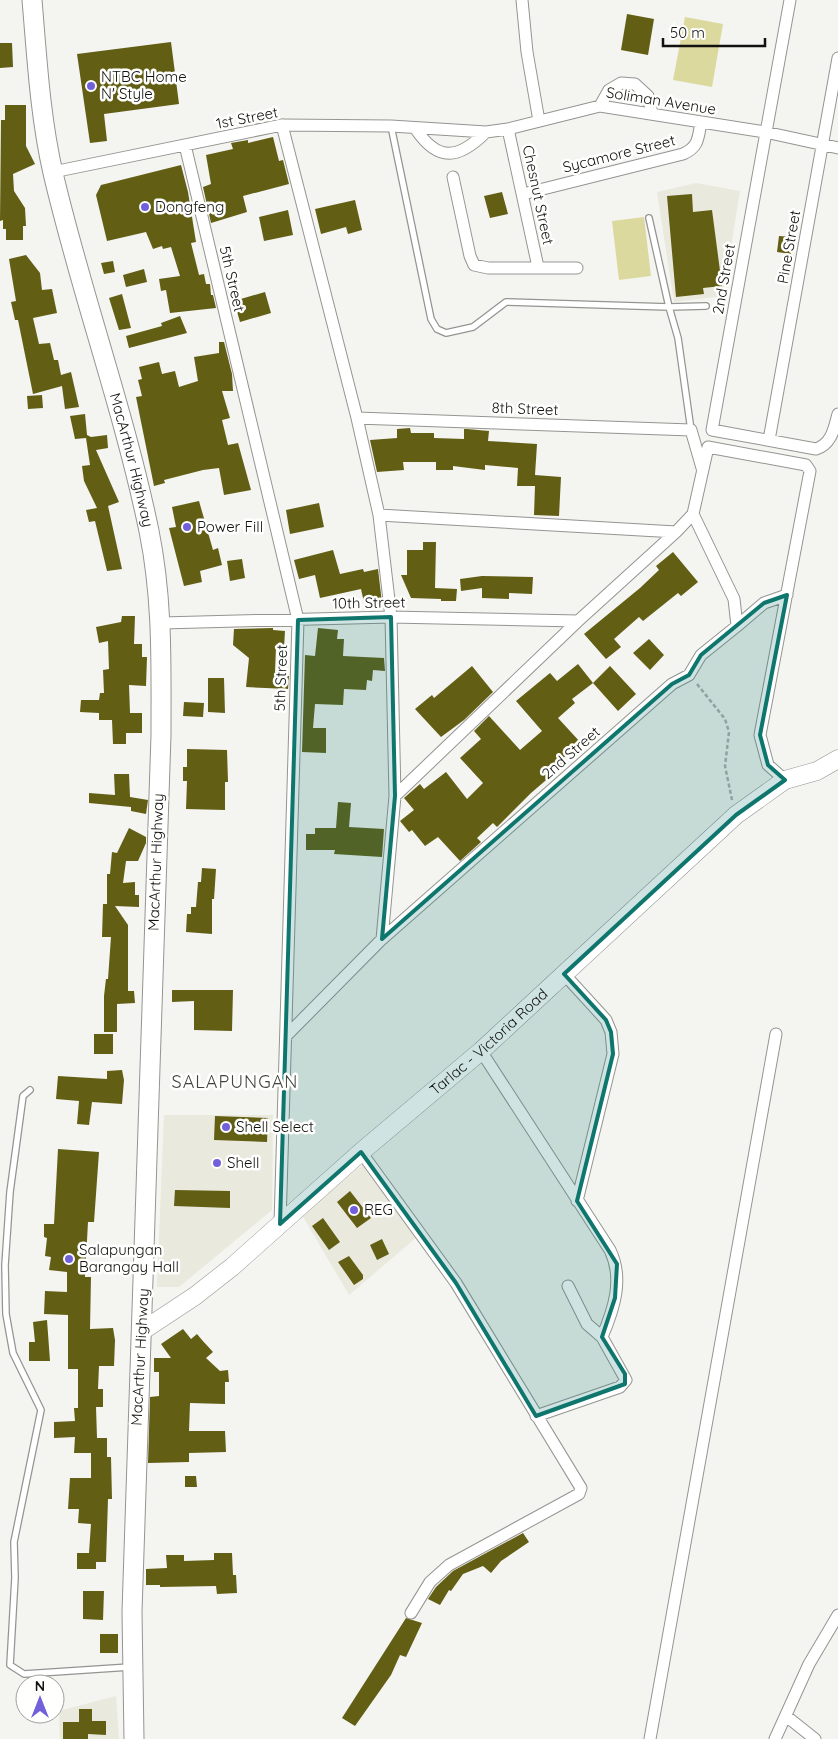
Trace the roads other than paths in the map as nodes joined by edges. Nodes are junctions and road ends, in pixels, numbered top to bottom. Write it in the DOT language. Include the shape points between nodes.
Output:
graph roads {
  1 [pos="32,0"];
  2 [pos="522,0"];
  3 [pos="790,0"];
  4 [pos="838,58"];
  5 [pos="600,106"];
  6 [pos="652,113"];
  7 [pos="539,121"];
  8 [pos="701,122"];
  9 [pos="282,125"];
  10 [pos="391,126"];
  11 [pos="415,128"];
  12 [pos="508,129"];
  13 [pos="450,131"];
  14 [pos="486,132"];
  15 [pos="766,132"];
  16 [pos="822,144"];
  17 [pos="185,145"];
  18 [pos="838,148"];
  19 [pos="53,172"];
  20 [pos="453,177"];
  21 [pos="523,194"];
  22 [pos="649,218"];
  23 [pos="538,267"];
  24 [pos="577,268"];
  25 [pos="706,306"];
  26 [pos="669,307"];
  27 [pos="838,414"];
  28 [pos="358,418"];
  29 [pos="691,430"];
  30 [pos="769,440"];
  31 [pos="703,470"];
  32 [pos="380,514"];
  33 [pos="693,514"];
  34 [pos="676,532"];
  35 [pos="787,595"];
  36 [pos="391,617"];
  37 [pos="298,620"];
  38 [pos="578,620"];
  39 [pos="162,624"];
  40 [pos="737,626"];
  41 [pos="838,759"];
  42 [pos="785,780"];
  43 [pos="395,796"];
  44 [pos="382,939"];
  45 [pos="564,974"];
  46 [pos="776,1034"];
  47 [pos="286,1036"];
  48 [pos="481,1051"];
  49 [pos="30,1090"];
  50 [pos="361,1152"];
  51 [pos="577,1201"];
  52 [pos="280,1224"];
  53 [pos="568,1286"];
  54 [pos="142,1331"];
  55 [pos="602,1337"];
  56 [pos="536,1416"];
  57 [pos="410,1613"];
  58 [pos="838,1616"];
  59 [pos="133,1667"];
  60 [pos="786,1716"];
  61 [pos="134,1739"];
  62 [pos="650,1739"];
  63 [pos="775,1739"];
  64 [pos="815,1739"];
  1 -- 19 [label="highway, MacArthur Highway" via="42,111"];
  2 -- 7 [label="street"];
  3 -- 15 [label="street, 2nd Street"];
  4 -- 16 [label="street, Pine Street"];
  5 -- 6 [label="street, Soliman Avenue"];
  5 -- 6 [label="street" via="609,90 621,83 634,84 648,96"];
  5 -- 7 [label="street, Soliman Avenue"];
  6 -- 8 [label="street, Soliman Avenue"];
  7 -- 12 [label="street, Soliman Avenue"];
  8 -- 15 [label="street, Soliman Avenue"];
  8 -- 21 [label="street, Sycamore Street" via="698,144 683,154"];
  9 -- 10 [label="street, 1st Street"];
  9 -- 17 [label="street, 1st Street"];
  9 -- 28 [label="street"];
  10 -- 11 [label="street, 1st Street"];
  10 -- 26 [label="lane" via="431,319 437,329 446,333 474,327 506,302"];
  11 -- 13 [label="street, 1st Street"];
  11 -- 14 [label="street" via="434,150 448,153 462,152"];
  12 -- 14 [label="street, Soliman Avenue"];
  12 -- 21 [label="street, Chesnut Street"];
  13 -- 14 [label="street, Soliman Avenue"];
  15 -- 16 [label="street, Soliman Avenue"];
  15 -- 30 [label="street, 2nd Street" via="712,430"];
  16 -- 18 [label="street, Soliman Avenue"];
  16 -- 30 [label="street, Pine Street"];
  17 -- 19 [label="street, 1st Street"];
  17 -- 37 [label="street, 5th Street"];
  19 -- 39 [label="highway, MacArthur Highway" via="149,532"];
  20 -- 23 [label="street" via="474,265 488,268"];
  21 -- 23 [label="street, Chesnut Street"];
  22 -- 26 [label="lane"];
  23 -- 24 [label="street"];
  25 -- 26 [label="lane"];
  26 -- 29 [label="lane" via="678,338"];
  27 -- 30 [label="street" via="825,446 816,449"];
  28 -- 29 [label="street, 8th Street"];
  28 -- 32 [label="street"];
  29 -- 31 [label="street"];
  31 -- 33 [label="street"];
  31 -- 35 [label="street" via="708,447 806,465 810,471"];
  32 -- 34 [label="street"];
  32 -- 36 [label="street"];
  33 -- 34 [label="street"];
  33 -- 40 [label="street" via="734,599"];
  34 -- 38 [label="street"];
  35 -- 40 [label="street, 2nd Street" via="764,603"];
  35 -- 42 [label="street" via="760,735 768,765"];
  36 -- 37 [label="street, 10th Street"];
  36 -- 38 [label="street, 10th Street"];
  36 -- 43 [label="street"];
  37 -- 39 [label="street, 10th Street"];
  37 -- 47 [label="street, 5th Street"];
  38 -- 43 [label="street"];
  39 -- 54 [label="highway, MacArthur Highway"];
  40 -- 44 [label="street, 2nd Street" via="701,655 689,675 672,684"];
  41 -- 42 [label="main road, Tarlac - Victoria Road" via="817,771"];
  42 -- 45 [label="main road, Tarlac - Victoria Road" via="736,815"];
  43 -- 44 [label="street"];
  44 -- 47 [label="street, 2nd Street"];
  45 -- 48 [label="main road, Tarlac - Victoria Road"];
  45 -- 51 [label="street" via="606,1020 613,1054"];
  46 -- 62 [label="street"];
  47 -- 52 [label="street, 5th Street"];
  48 -- 50 [label="main road, Tarlac - Victoria Road"];
  48 -- 51 [label="street"];
  49 -- 59 [label="lane" via="23,1096 10,1192 6,1314 13,1353 42,1410 14,1542 10,1666 24,1674"];
  50 -- 52 [label="main road, Tarlac - Victoria Road"];
  50 -- 56 [label="street" via="456,1283"];
  51 -- 55 [label="street" via="617,1264 615,1298"];
  52 -- 54 [label="main road, Tarlac - Victoria Road" via="216,1280"];
  53 -- 55 [label="street" via="587,1324"];
  54 -- 59 [label="highway, MacArthur Highway" via="136,1439"];
  55 -- 56 [label="street" via="625,1374 625,1384"];
  56 -- 57 [label="street" via="578,1479 579,1494 449,1565 430,1582"];
  58 -- 60 [label="street" via="809,1664"];
  59 -- 61 [label="highway, MacArthur Highway"];
  60 -- 63 [label="street"];
  60 -- 64 [label="street"];
}
